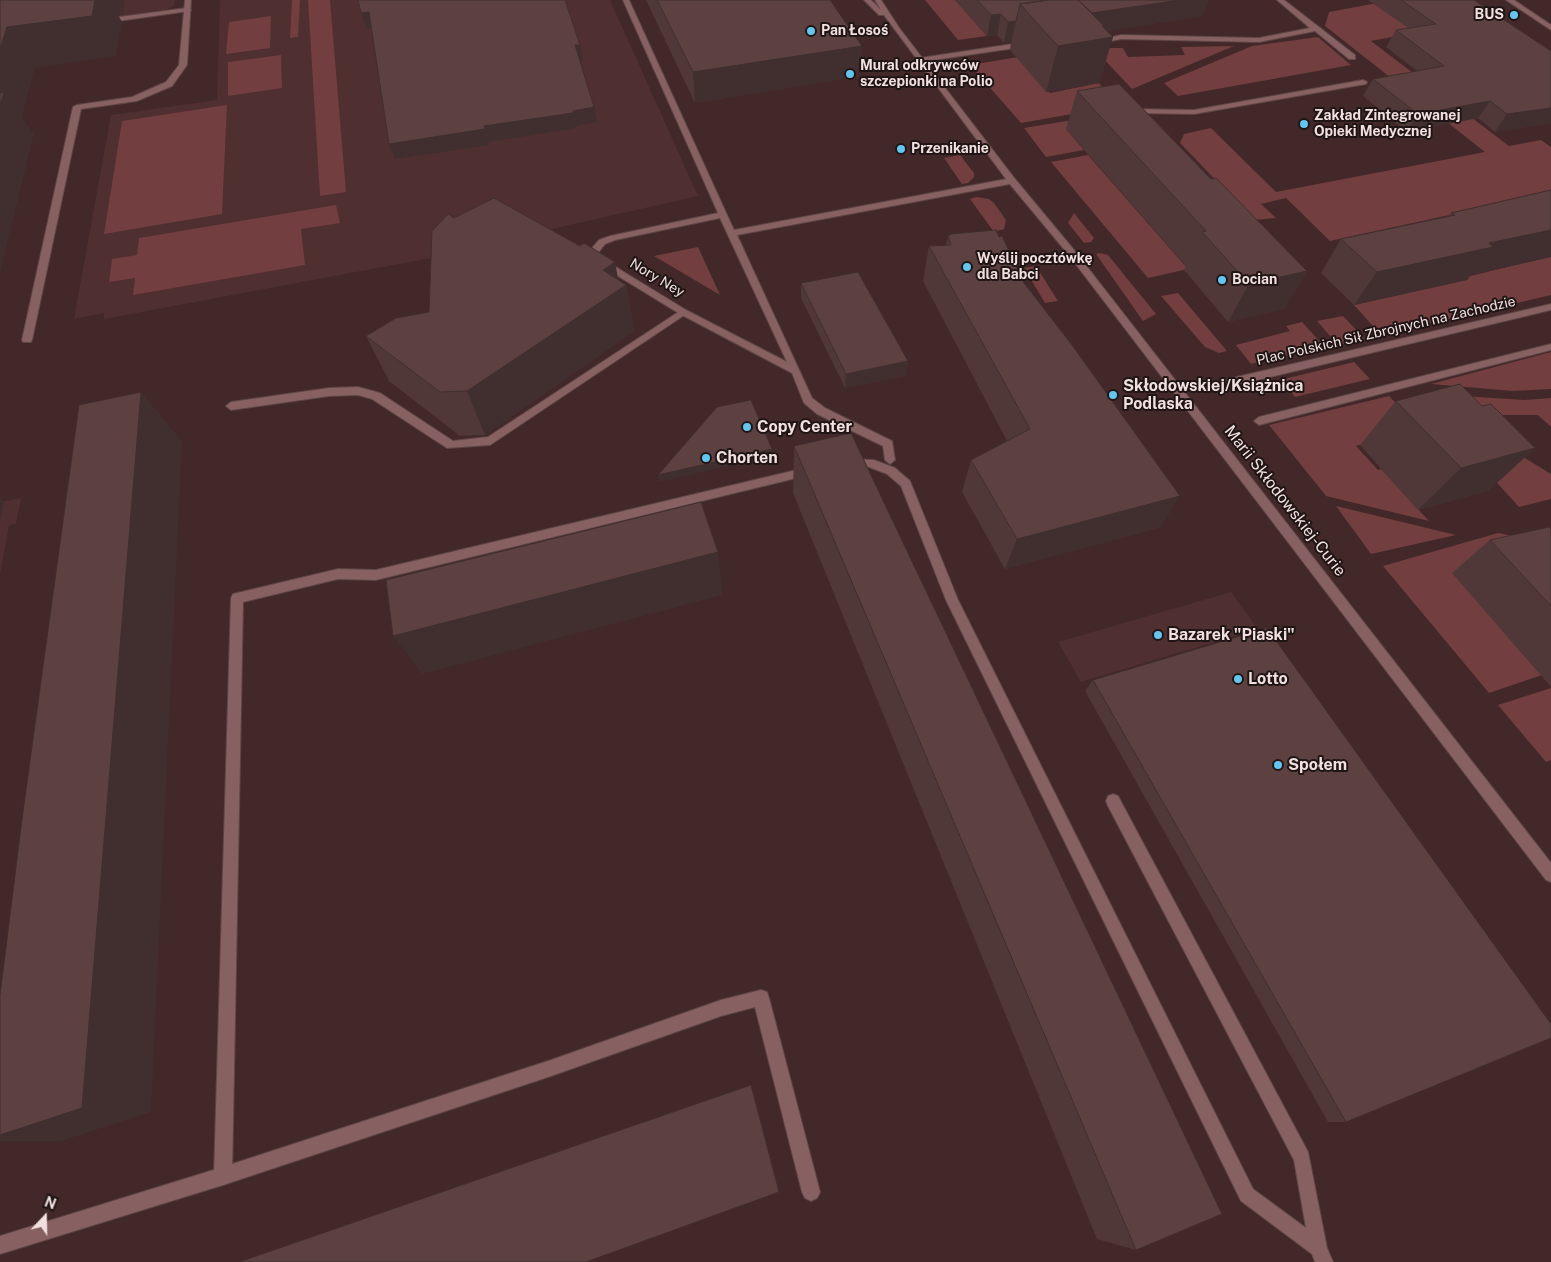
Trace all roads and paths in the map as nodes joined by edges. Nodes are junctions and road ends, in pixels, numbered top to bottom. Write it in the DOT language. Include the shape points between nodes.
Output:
graph roads {
  1 [pos="188,0"];
  2 [pos="626,0"];
  3 [pos="867,0"];
  4 [pos="878,0"];
  5 [pos="1280,0"];
  6 [pos="1508,0"];
  7 [pos="187,10"];
  8 [pos="97,22"];
  9 [pos="1551,28"];
  10 [pos="1316,29"];
  11 [pos="898,30"];
  12 [pos="1036,42"];
  13 [pos="1087,43"];
  14 [pos="1352,57"];
  15 [pos="920,60"];
  16 [pos="1363,82"];
  17 [pos="1132,111"];
  18 [pos="1012,180"];
  19 [pos="723,215"];
  20 [pos="731,233"];
  21 [pos="1551,307"];
  22 [pos="683,312"];
  23 [pos="27,340"];
  24 [pos="1551,347"];
  25 [pos="796,372"];
  26 [pos="1228,383"];
  27 [pos="231,406"];
  28 [pos="1259,421"];
  29 [pos="891,466"];
  30 [pos="1113,801"];
  31 [pos="1551,875"];
  32 [pos="223,1176"];
  33 [pos="810,1192"];
  34 [pos="0,1245"];
  35 [pos="1321,1255"];
  1 -- 7 [label="street"];
  2 -- 19 [label="street"];
  3 -- 11 [label="street, Marii Skłodowskiej-Curie"];
  4 -- 11 [label="street, Marii Skłodowskiej-Curie"];
  5 -- 10 [label="street"];
  6 -- 9 [label="street"];
  7 -- 8 [label="street"];
  7 -- 23 [label="street" via="183,65 169,84 134,98 77,107"];
  10 -- 13 [label="street" via="1259,40 1121,38"];
  10 -- 14 [label="street"];
  11 -- 15 [label="street, Marii Skłodowskiej-Curie"];
  12 -- 15 [label="street"];
  15 -- 18 [label="street, Marii Skłodowskiej-Curie"];
  16 -- 17 [label="street" via="1194,112"];
  18 -- 20 [label="street"];
  18 -- 31 [label="street, Marii Skłodowskiej-Curie"];
  19 -- 20 [label="street"];
  19 -- 22 [label="street, Nory Ney" via="613,238 602,242 593,253 598,260"];
  20 -- 25 [label="street"];
  21 -- 26 [label="street, Plac Polskich Sił Zbrojnych na Zachodzie"];
  22 -- 25 [label="street, Nory Ney"];
  22 -- 27 [label="street" via="490,441 451,445 376,396 358,391"];
  24 -- 28 [label="street"];
  25 -- 29 [label="street" via="808,400 821,411 888,444"];
  29 -- 32 [label="street" via="856,461 827,466 376,575 338,574 237,598"];
  29 -- 35 [label="street" via="906,484 952,600 1247,1195"];
  30 -- 35 [label="street" via="1302,1158"];
  32 -- 33 [label="street" via="551,1068 721,1008 761,998"];
  32 -- 34 [label="street"];
}
